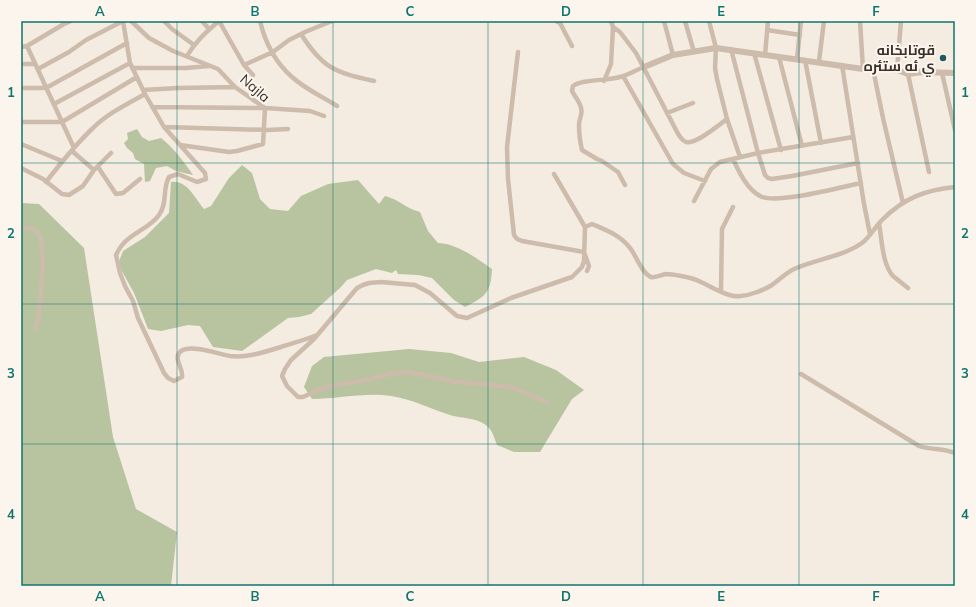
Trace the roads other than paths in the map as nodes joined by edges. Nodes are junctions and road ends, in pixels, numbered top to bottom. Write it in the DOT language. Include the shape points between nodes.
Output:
graph roads {
  1 [pos="71,21"];
  2 [pos="123,21"];
  3 [pos="131,21"];
  4 [pos="164,21"];
  5 [pos="202,21"];
  6 [pos="219,21"];
  7 [pos="266,21"];
  8 [pos="332,21"];
  9 [pos="556,21"];
  10 [pos="611,21"];
  11 [pos="664,21"];
  12 [pos="685,21"];
  13 [pos="709,21"];
  14 [pos="768,21"];
  15 [pos="802,21"];
  16 [pos="824,21"];
  17 [pos="860,21"];
  18 [pos="900,21"];
  19 [pos="260,22"];
  20 [pos="63,23"];
  21 [pos="613,27"];
  22 [pos="209,29"];
  23 [pos="767,30"];
  24 [pos="301,34"];
  25 [pos="800,35"];
  26 [pos="127,43"];
  27 [pos="194,45"];
  28 [pos="27,46"];
  29 [pos="572,46"];
  30 [pos="21,47"];
  31 [pos="716,48"];
  32 [pos="731,49"];
  33 [pos="273,52"];
  34 [pos="518,52"];
  35 [pos="694,52"];
  36 [pos="754,53"];
  37 [pos="673,55"];
  38 [pos="765,55"];
  39 [pos="187,56"];
  40 [pos="779,57"];
  41 [pos="797,59"];
  42 [pos="804,60"];
  43 [pos="819,61"];
  44 [pos="21,64"];
  45 [pos="35,64"];
  46 [pos="131,65"];
  47 [pos="244,65"];
  48 [pos="842,65"];
  49 [pos="211,66"];
  50 [pos="644,67"];
  51 [pos="38,69"];
  52 [pos="863,69"];
  53 [pos="873,69"];
  54 [pos="897,70"];
  55 [pos="942,73"];
  56 [pos="955,73"];
  57 [pos="908,74"];
  58 [pos="253,75"];
  59 [pos="623,76"];
  60 [pos="136,77"];
  61 [pos="374,81"];
  62 [pos="604,81"];
  63 [pos="235,87"];
  64 [pos="21,88"];
  65 [pos="46,88"];
  66 [pos="144,92"];
  67 [pos="693,103"];
  68 [pos="54,104"];
  69 [pos="338,106"];
  70 [pos="152,107"];
  71 [pos="265,108"];
  72 [pos="667,113"];
  73 [pos="324,116"];
  74 [pos="727,120"];
  75 [pos="21,122"];
  76 [pos="62,122"];
  77 [pos="164,127"];
  78 [pos="264,129"];
  79 [pos="288,129"];
  80 [pos="955,130"];
  81 [pos="853,137"];
  82 [pos="821,143"];
  83 [pos="21,144"];
  84 [pos="180,145"];
  85 [pos="802,146"];
  86 [pos="73,150"];
  87 [pos="781,150"];
  88 [pos="111,153"];
  89 [pos="758,153"];
  90 [pos="740,157"];
  91 [pos="733,159"];
  92 [pos="62,161"];
  93 [pos="858,163"];
  94 [pos="21,168"];
  95 [pos="96,168"];
  96 [pos="929,172"];
  97 [pos="554,174"];
  98 [pos="140,179"];
  99 [pos="704,181"];
  100 [pos="46,182"];
  101 [pos="861,184"];
  102 [pos="625,185"];
  103 [pos="955,187"];
  104 [pos="694,201"];
  105 [pos="903,202"];
  106 [pos="733,207"];
  107 [pos="879,224"];
  108 [pos="585,227"];
  109 [pos="21,228"];
  110 [pos="870,234"];
  111 [pos="584,252"];
  112 [pos="587,271"];
  113 [pos="908,288"];
  114 [pos="721,291"];
  115 [pos="36,328"];
  116 [pos="318,335"];
  117 [pos="801,374"];
  118 [pos="547,402"];
  119 [pos="955,453"];
  1 -- 20 [label="street"];
  2 -- 26 [label="street"];
  2 -- 51 [label="street"];
  3 -- 39 [label="street, Najla" via="149,38"];
  4 -- 27 [label="street" via="172,30"];
  5 -- 22 [label="street"];
  6 -- 22 [label="street"];
  6 -- 47 [label="street"];
  7 -- 19 [label="street"];
  8 -- 24 [label="street"];
  9 -- 29 [label="street" via="560,23"];
  10 -- 21 [label="street"];
  11 -- 37 [label="street"];
  12 -- 35 [label="street"];
  13 -- 31 [label="street"];
  14 -- 23 [label="street"];
  15 -- 25 [label="street"];
  16 -- 43 [label="street"];
  17 -- 52 [label="street"];
  18 -- 54 [label="street"];
  19 -- 33 [label="street"];
  20 -- 28 [label="street"];
  21 -- 50 [label="street" via="634,49"];
  21 -- 62 [label="street" via="610,64"];
  22 -- 27 [label="street"];
  23 -- 25 [label="street"];
  23 -- 38 [label="street"];
  24 -- 33 [label="street"];
  24 -- 61 [label="street" via="327,65 347,75"];
  25 -- 41 [label="street"];
  26 -- 46 [label="street"];
  26 -- 65 [label="street"];
  27 -- 39 [label="street"];
  28 -- 30 [label="street"];
  28 -- 45 [label="street"];
  31 -- 32 [label="street"];
  31 -- 35 [label="street"];
  31 -- 74 [label="street" via="715,68"];
  32 -- 36 [label="street"];
  32 -- 89 [label="street"];
  33 -- 47 [label="street"];
  33 -- 69 [label="street" via="292,77"];
  34 -- 111 [label="street" via="507,147 514,235 522,241"];
  35 -- 37 [label="street"];
  36 -- 38 [label="street"];
  36 -- 87 [label="street"];
  37 -- 50 [label="street"];
  38 -- 40 [label="street"];
  39 -- 49 [label="street, Najla"];
  40 -- 41 [label="street"];
  40 -- 85 [label="street"];
  41 -- 42 [label="street"];
  42 -- 43 [label="street"];
  42 -- 82 [label="street"];
  43 -- 48 [label="street"];
  44 -- 45 [label="street"];
  45 -- 51 [label="street"];
  46 -- 49 [label="street" via="186,68"];
  46 -- 60 [label="street"];
  46 -- 68 [label="street"];
  47 -- 58 [label="street"];
  48 -- 52 [label="street"];
  48 -- 81 [label="street"];
  49 -- 63 [label="street, Najla" via="218,69"];
  50 -- 59 [label="street"];
  50 -- 72 [label="street"];
  51 -- 65 [label="street"];
  52 -- 53 [label="street"];
  53 -- 54 [label="street"];
  53 -- 105 [label="street"];
  54 -- 57 [label="street"];
  55 -- 56 [label="street"];
  55 -- 57 [label="street"];
  55 -- 80 [label="street"];
  57 -- 96 [label="street"];
  59 -- 62 [label="street"];
  59 -- 99 [label="street" via="673,164 684,173"];
  60 -- 66 [label="street"];
  60 -- 76 [label="street"];
  62 -- 102 [label="street" via="580,82 572,86 582,110 579,122 580,142 582,150 618,172"];
  63 -- 66 [label="street" via="178,88"];
  63 -- 71 [label="street, Najla"];
  64 -- 65 [label="street"];
  65 -- 68 [label="street"];
  66 -- 70 [label="street"];
  66 -- 86 [label="street" via="93,128"];
  67 -- 72 [label="street"];
  68 -- 76 [label="street"];
  70 -- 71 [label="street"];
  70 -- 77 [label="street"];
  71 -- 73 [label="street" via="310,111"];
  71 -- 78 [label="street, Najla"];
  72 -- 74 [label="street" via="685,142 706,135"];
  74 -- 90 [label="street"];
  75 -- 76 [label="street"];
  76 -- 86 [label="street"];
  77 -- 78 [label="street"];
  77 -- 84 [label="street"];
  78 -- 79 [label="street"];
  78 -- 84 [label="street, Najla" via="263,144 237,151"];
  81 -- 82 [label="street"];
  81 -- 93 [label="street"];
  82 -- 85 [label="street"];
  83 -- 92 [label="street"];
  84 -- 116 [label="street" via="205,173 206,179 197,182 178,174 169,177 161,214 153,223 122,244 116,255 138,318 164,373 174,381 182,377 178,355 188,349 230,356 251,356"];
  85 -- 87 [label="street"];
  86 -- 92 [label="street"];
  86 -- 95 [label="street"];
  87 -- 89 [label="street"];
  88 -- 95 [label="street"];
  89 -- 90 [label="street"];
  89 -- 93 [label="street" via="765,175 772,179"];
  90 -- 91 [label="street"];
  91 -- 99 [label="street" via="715,165"];
  91 -- 101 [label="street" via="738,172 754,192 768,199"];
  92 -- 100 [label="street"];
  93 -- 101 [label="street"];
  94 -- 100 [label="street"];
  95 -- 98 [label="street" via="116,194 123,193"];
  95 -- 100 [label="street" via="83,186 69,195 62,194"];
  97 -- 108 [label="street"];
  99 -- 104 [label="street"];
  101 -- 110 [label="street"];
  103 -- 105 [label="street" via="933,190"];
  105 -- 107 [label="street"];
  106 -- 114 [label="street" via="722,229"];
  107 -- 110 [label="street"];
  107 -- 113 [label="street" via="882,250 887,265 892,275"];
  108 -- 111 [label="street"];
  108 -- 114 [label="street" via="592,224 614,234 631,249 650,276 680,276"];
  109 -- 115 [label="street" via="38,232 42,242 41,301"];
  110 -- 114 [label="street" via="852,249 793,269 756,292 738,297"];
  111 -- 112 [label="street" via="589,266"];
  111 -- 116 [label="street" via="582,267 572,277 511,298 467,318 457,316 430,292 414,285 369,283 357,288"];
  116 -- 118 [label="street" via="291,360 282,376 287,386 298,397 331,386 392,373 409,372 456,382 514,388"];
  117 -- 119 [label="street" via="919,446"];
}
